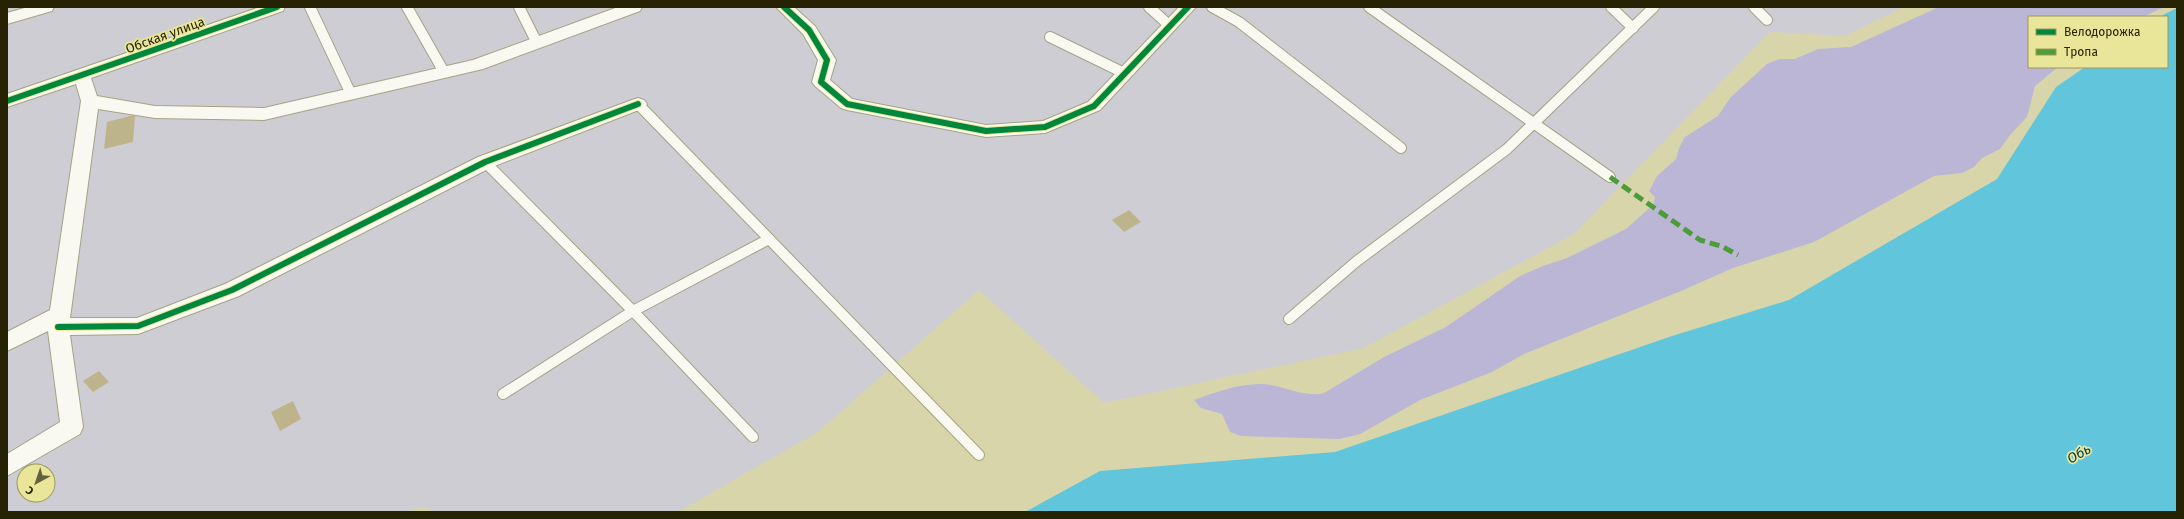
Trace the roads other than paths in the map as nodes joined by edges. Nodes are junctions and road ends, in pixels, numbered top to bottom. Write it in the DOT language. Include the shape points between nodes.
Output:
graph roads {
  1 [pos="46,7"];
  2 [pos="277,7"];
  3 [pos="310,7"];
  4 [pos="407,7"];
  5 [pos="520,7"];
  6 [pos="631,7"];
  7 [pos="784,7"];
  8 [pos="1149,7"];
  9 [pos="1188,7"];
  10 [pos="1212,7"];
  11 [pos="1369,7"];
  12 [pos="1611,7"];
  13 [pos="1654,7"];
  14 [pos="1754,7"];
  15 [pos="7,19"];
  16 [pos="1767,20"];
  17 [pos="1170,26"];
  18 [pos="1633,28"];
  19 [pos="1050,37"];
  20 [pos="537,43"];
  21 [pos="444,72"];
  22 [pos="1124,74"];
  23 [pos="82,76"];
  24 [pos="351,94"];
  25 [pos="7,101"];
  26 [pos="90,102"];
  27 [pos="638,104"];
  28 [pos="1534,124"];
  29 [pos="1401,148"];
  30 [pos="485,162"];
  31 [pos="1610,177"];
  32 [pos="769,239"];
  33 [pos="633,311"];
  34 [pos="1289,319"];
  35 [pos="59,321"];
  36 [pos="7,342"];
  37 [pos="503,394"];
  38 [pos="753,437"];
  39 [pos="979,455"];
  40 [pos="7,466"];
  1 -- 15 [label="street"];
  2 -- 23 [label="street, Обская улица"];
  3 -- 24 [label="lane"];
  4 -- 21 [label="lane"];
  5 -- 20 [label="lane"];
  6 -- 20 [label="street"];
  7 -- 22 [label="street" via="809,30 827,60 821,82 847,104 986,131 1045,127 1094,106"];
  8 -- 17 [label="lane"];
  9 -- 17 [label="street"];
  10 -- 29 [label="lane" via="1239,22"];
  11 -- 28 [label="lane"];
  12 -- 18 [label="lane"];
  13 -- 18 [label="lane"];
  14 -- 16 [label="lane"];
  17 -- 22 [label="street"];
  18 -- 28 [label="lane"];
  19 -- 22 [label="lane"];
  20 -- 21 [label="street" via="477,65"];
  21 -- 24 [label="street"];
  23 -- 25 [label="street, Обская улица"];
  23 -- 26 [label="street"];
  24 -- 26 [label="street" via="264,114 155,112"];
  26 -- 35 [label="street"];
  27 -- 30 [label="street"];
  27 -- 32 [label="lane"];
  28 -- 31 [label="lane"];
  28 -- 34 [label="lane" via="1507,149 1357,261"];
  30 -- 33 [label="lane"];
  30 -- 35 [label="street" via="232,290 138,326"];
  32 -- 33 [label="lane"];
  32 -- 39 [label="lane"];
  33 -- 37 [label="lane"];
  33 -- 38 [label="lane"];
  35 -- 36 [label="street"];
  35 -- 40 [label="street" via="72,427"];
}
